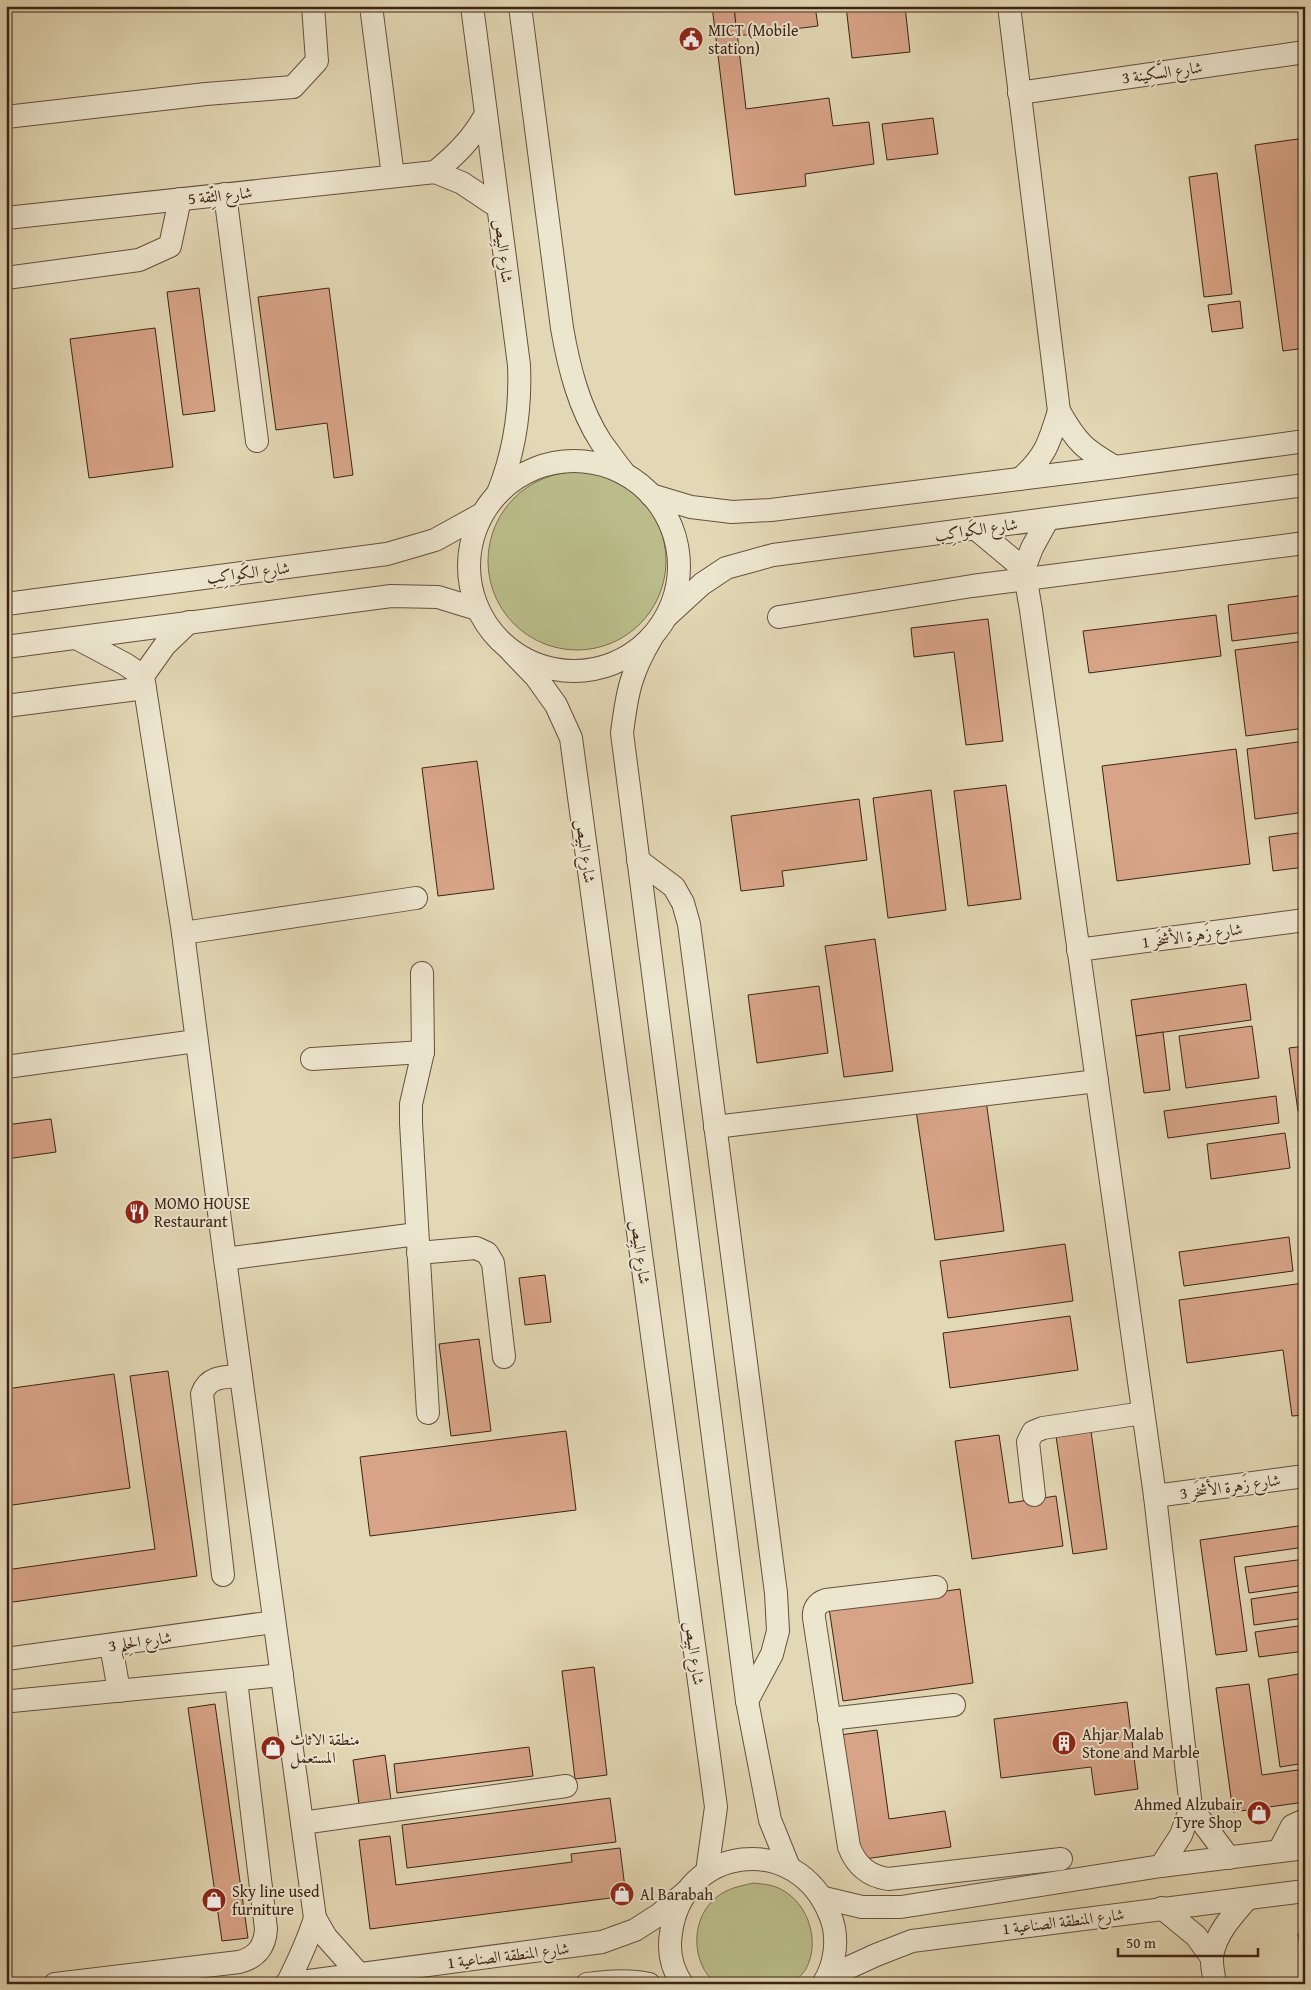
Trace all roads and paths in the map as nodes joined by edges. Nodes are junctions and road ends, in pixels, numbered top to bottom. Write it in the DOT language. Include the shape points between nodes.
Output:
graph roads {
  1 [pos="313,6"];
  2 [pos="371,6"];
  3 [pos="472,6"];
  4 [pos="520,6"];
  5 [pos="1009,6"];
  6 [pos="1305,52"];
  7 [pos="1019,93"];
  8 [pos="486,114"];
  9 [pos="6,118"];
  10 [pos="435,172"];
  11 [pos="393,176"];
  12 [pos="225,194"];
  13 [pos="180,199"];
  14 [pos="498,207"];
  15 [pos="6,218"];
  16 [pos="6,278"];
  17 [pos="1059,411"];
  18 [pos="1305,440"];
  19 [pos="258,442"];
  20 [pos="1115,467"];
  21 [pos="625,474"];
  22 [pos="1020,479"];
  23 [pos="1305,485"];
  24 [pos="498,493"];
  25 [pos="651,495"];
  26 [pos="482,514"];
  27 [pos="1048,519"];
  28 [pos="976,529"];
  29 [pos="1305,543"];
  30 [pos="1025,575"];
  31 [pos="6,604"];
  32 [pos="477,609"];
  33 [pos="666,617"];
  34 [pos="779,617"];
  35 [pos="189,622"];
  36 [pos="652,637"];
  37 [pos="78,639"];
  38 [pos="6,647"];
  39 [pos="511,651"];
  40 [pos="144,682"];
  41 [pos="6,706"];
  42 [pos="638,860"];
  43 [pos="416,898"];
  44 [pos="1305,920"];
  45 [pos="183,933"];
  46 [pos="1078,950"];
  47 [pos="422,973"];
  48 [pos="196,1041"];
  49 [pos="423,1052"];
  50 [pos="312,1059"];
  51 [pos="6,1067"];
  52 [pos="1097,1081"];
  53 [pos="716,1127"];
  54 [pos="417,1243"];
  55 [pos="225,1259"];
  56 [pos="504,1357"];
  57 [pos="241,1376"];
  58 [pos="428,1413"];
  59 [pos="1143,1413"];
  60 [pos="1305,1476"];
  61 [pos="1034,1495"];
  62 [pos="1155,1496"];
  63 [pos="223,1575"];
  64 [pos="936,1586"];
  65 [pos="274,1622"];
  66 [pos="111,1645"];
  67 [pos="6,1659"];
  68 [pos="282,1675"];
  69 [pos="236,1680"];
  70 [pos="118,1691"];
  71 [pos="6,1700"];
  72 [pos="747,1701"];
  73 [pos="954,1705"];
  74 [pos="829,1719"];
  75 [pos="566,1786"];
  76 [pos="1191,1807"];
  77 [pos="1305,1820"];
  78 [pos="302,1823"];
  79 [pos="1305,1848"];
  80 [pos="1279,1851"];
  81 [pos="1229,1858"];
  82 [pos="1061,1859"];
  83 [pos="1161,1866"];
  84 [pos="789,1867"];
  85 [pos="707,1872"];
  86 [pos="870,1874"];
  87 [pos="1305,1891"];
  88 [pos="686,1892"];
  89 [pos="824,1898"];
  90 [pos="1247,1899"];
  91 [pos="862,1907"];
  92 [pos="1162,1908"];
  93 [pos="315,1918"];
  94 [pos="1212,1958"];
  95 [pos="359,1974"];
  96 [pos="825,1981"];
  97 [pos="55,1984"];
  98 [pos="286,1984"];
  99 [pos="586,1984"];
  100 [pos="649,1984"];
  101 [pos="682,1984"];
  102 [pos="1215,1984"];
  1 -- 9 [label="street" via="317,61 293,88 206,94"];
  2 -- 11 [label="street"];
  3 -- 8 [label="street, شارع البِيص"];
  4 -- 21 [label="street" via="569,368 593,427"];
  5 -- 7 [label="street"];
  6 -- 7 [label="street, شارع السَّكِينة 3"];
  7 -- 17 [label="street"];
  8 -- 10 [label="street" via="461,150"];
  8 -- 14 [label="street, شارع البِيص"];
  10 -- 11 [label="street, شارع الثِّقة 5"];
  10 -- 14 [label="street, شارع الثِّقة 5" via="462,183"];
  11 -- 12 [label="street, شارع الثِّقة 5"];
  12 -- 13 [label="street, شارع الثِّقة 5"];
  12 -- 19 [label="street"];
  13 -- 15 [label="street, شارع الثِّقة 5"];
  13 -- 16 [label="street" via="170,246 139,260"];
  14 -- 24 [label="street, شارع البِيص" via="520,392 515,443"];
  17 -- 20 [label="street" via="1074,437 1090,452"];
  17 -- 22 [label="street" via="1049,442 1037,464"];
  18 -- 20 [label="street"];
  20 -- 22 [label="street"];
  21 -- 24 [label="street" via="599,464 572,461 545,465 520,476"];
  21 -- 25 [label="street"];
  22 -- 25 [label="street" via="732,512 691,507"];
  23 -- 27 [label="street, شارع الكَواكِب"];
  24 -- 26 [label="street"];
  25 -- 33 [label="street" via="667,516 679,558 676,593"];
  26 -- 31 [label="street, شارع الكَواكِب" via="435,540 387,554"];
  26 -- 32 [label="street" via="472,537 468,561 470,586"];
  27 -- 28 [label="street, شارع الكَواكِب"];
  27 -- 30 [label="street" via="1032,548"];
  28 -- 30 [label="street"];
  28 -- 33 [label="street, شارع الكَواكِب" via="774,555 726,568 702,584"];
  29 -- 30 [label="street"];
  30 -- 34 [label="street"];
  30 -- 46 [label="street"];
  32 -- 35 [label="street" via="438,597 391,596"];
  32 -- 39 [label="street" via="491,632"];
  33 -- 36 [label="street"];
  35 -- 37 [label="street"];
  35 -- 40 [label="street" via="166,645"];
  36 -- 39 [label="street" via="628,656 592,669 568,671 538,665"];
  36 -- 42 [label="street" via="638,662 626,696 622,733"];
  37 -- 38 [label="street"];
  37 -- 40 [label="street" via="125,664"];
  39 -- 85 [label="street, شارع البِيص" via="536,677 556,705 571,738 716,1807"];
  40 -- 41 [label="street"];
  40 -- 45 [label="street"];
  42 -- 53 [label="street" via="674,886 685,910"];
  42 -- 72 [label="street"];
  43 -- 45 [label="street"];
  44 -- 46 [label="street, شارع زَهرة الأشخَر 1"];
  45 -- 48 [label="street"];
  46 -- 52 [label="street"];
  47 -- 49 [label="street"];
  48 -- 51 [label="street"];
  48 -- 55 [label="street"];
  49 -- 50 [label="street"];
  49 -- 54 [label="street" via="411,1104"];
  52 -- 53 [label="street"];
  52 -- 59 [label="street"];
  53 -- 72 [label="street" via="776,1593 778,1630 772,1654"];
  54 -- 55 [label="street"];
  54 -- 56 [label="street" via="476,1248 487,1252 493,1263"];
  54 -- 58 [label="street"];
  55 -- 57 [label="street"];
  57 -- 63 [label="street" via="212,1380 202,1394"];
  57 -- 65 [label="street"];
  59 -- 61 [label="street" via="1032,1432 1028,1442"];
  59 -- 62 [label="street"];
  60 -- 62 [label="street, شارع زَهرة الأشخَر 3"];
  62 -- 76 [label="street"];
  64 -- 74 [label="street" via="826,1600 817,1605 814,1618"];
  65 -- 66 [label="street, شارع الحِلم 3"];
  65 -- 68 [label="street"];
  66 -- 67 [label="street, شارع الحِلم 3"];
  66 -- 70 [label="street"];
  68 -- 69 [label="street"];
  68 -- 78 [label="street"];
  69 -- 70 [label="street"];
  69 -- 97 [label="street" via="266,1929 259,1951 239,1962"];
  70 -- 71 [label="street"];
  72 -- 84 [label="street" via="770,1820"];
  73 -- 74 [label="street"];
  74 -- 86 [label="street" via="849,1847 853,1858"];
  75 -- 78 [label="street"];
  76 -- 81 [label="street"];
  76 -- 83 [label="street" via="1181,1835"];
  77 -- 80 [label="street" via="1292,1826"];
  78 -- 93 [label="street"];
  79 -- 80 [label="street"];
  80 -- 81 [label="street"];
  81 -- 83 [label="street"];
  82 -- 86 [label="street" via="898,1879"];
  83 -- 91 [label="street" via="901,1907"];
  84 -- 85 [label="street" via="762,1859 733,1861"];
  84 -- 89 [label="street" via="809,1880"];
  85 -- 88 [label="street, شارع المنطقة الصناعية 1"];
  86 -- 91 [label="street"];
  87 -- 90 [label="street, شارع المنطقة الصناعية 1"];
  88 -- 95 [label="street, شارع المنطقة الصناعية 1" via="635,1930 602,1942"];
  88 -- 101 [label="street" via="673,1917 669,1946 675,1973"];
  89 -- 91 [label="street"];
  89 -- 96 [label="street" via="834,1924 836,1951"];
  90 -- 92 [label="street, شارع المنطقة الصناعية 1"];
  90 -- 94 [label="street" via="1219,1936"];
  92 -- 94 [label="street" via="1196,1936"];
  92 -- 96 [label="street, شارع المنطقة الصناعية 1" via="912,1941"];
  93 -- 95 [label="street" via="326,1937"];
  93 -- 98 [label="street" via="304,1951"];
  94 -- 102 [label="street"];
  95 -- 98 [label="street, شارع المنطقة الصناعية 1"];
  99 -- 100 [label="street" via="629,1981"];
}
